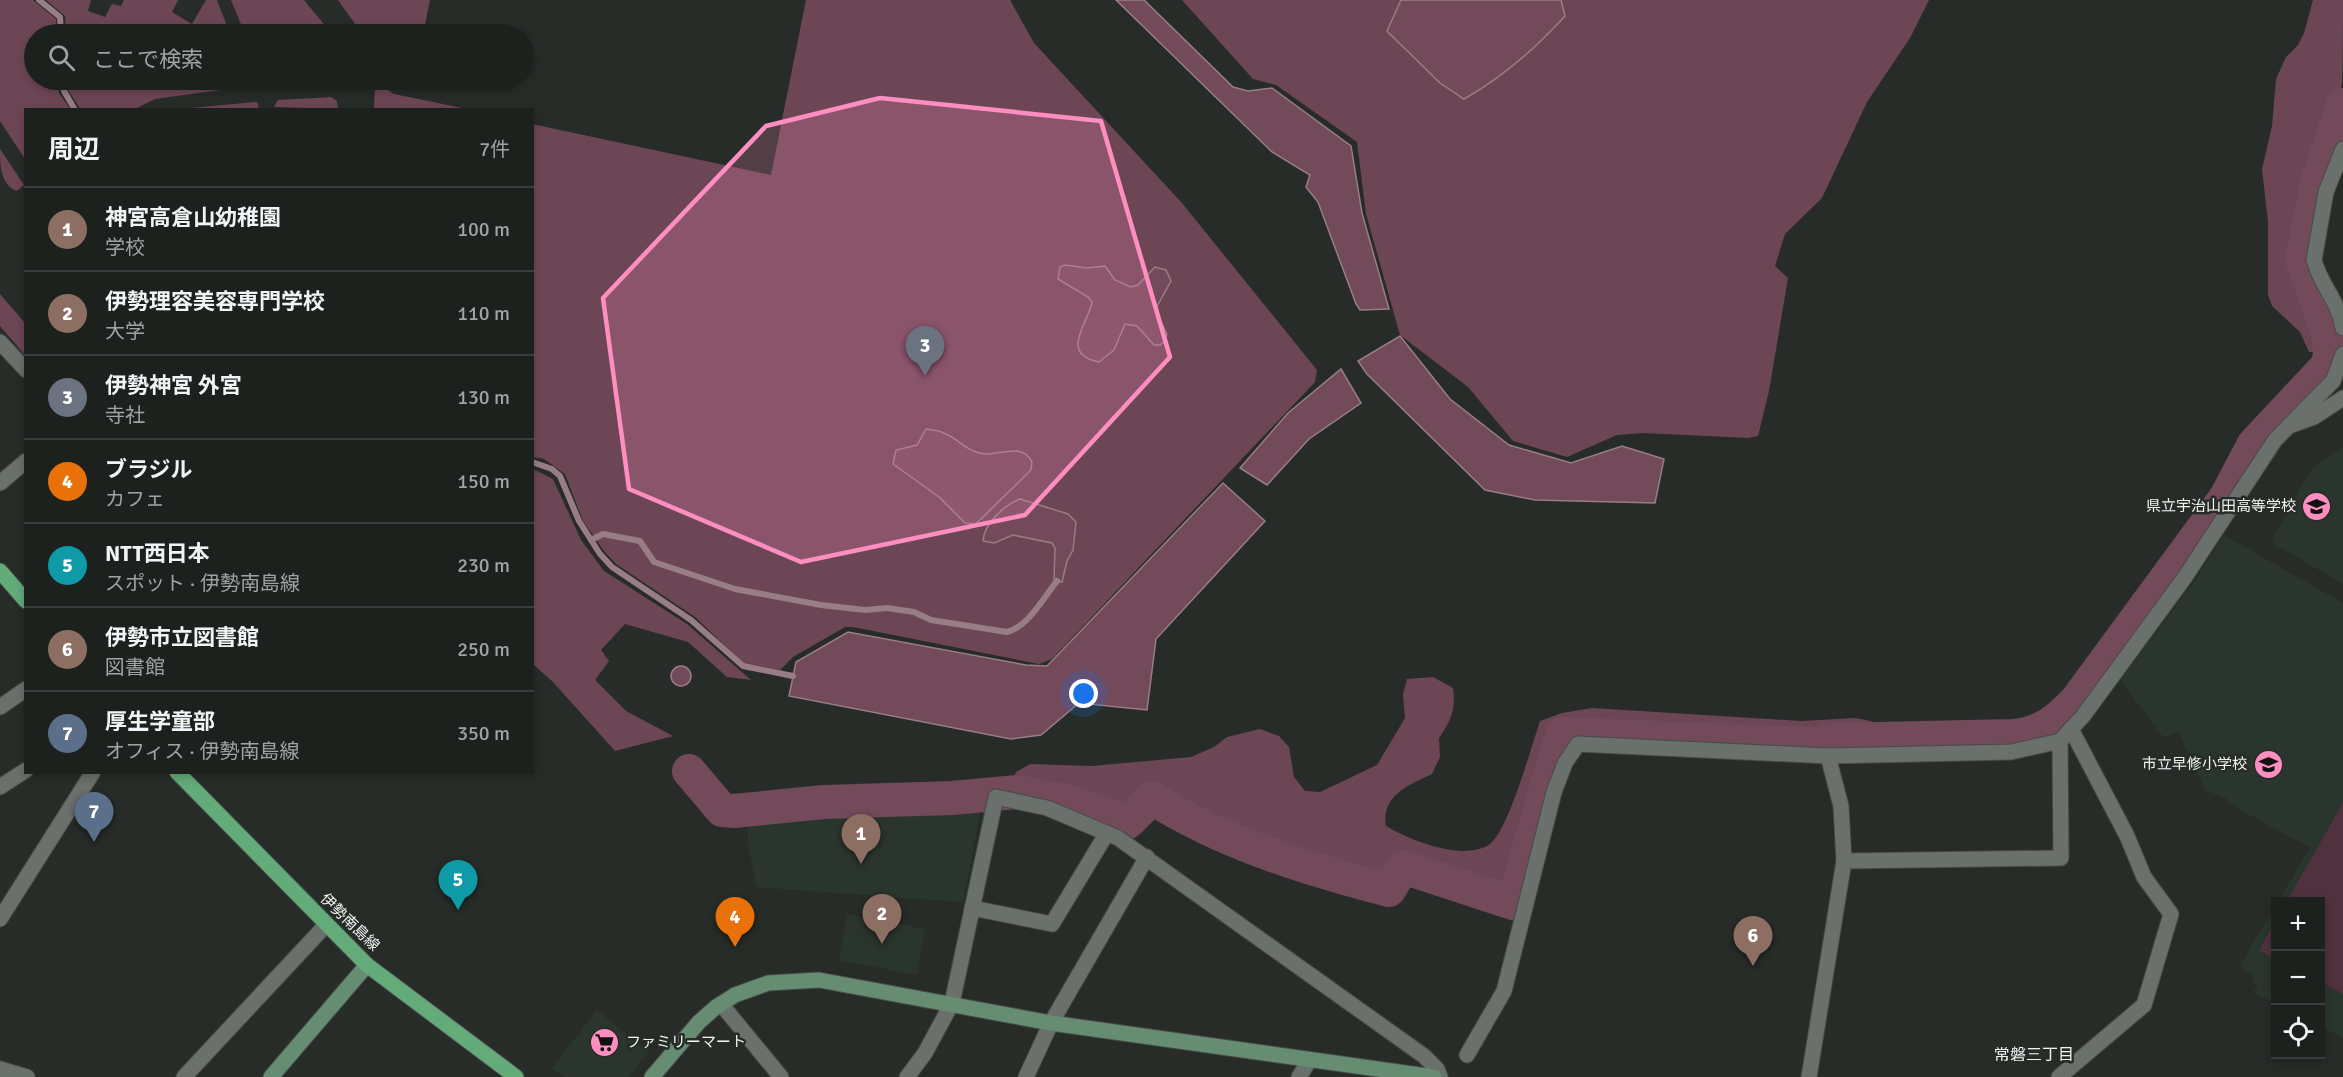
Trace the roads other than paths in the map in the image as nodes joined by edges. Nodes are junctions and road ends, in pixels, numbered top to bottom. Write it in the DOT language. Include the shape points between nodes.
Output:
graph roads {
  1 [pos="2343,149"];
  2 [pos="2343,328"];
  3 [pos="0,342"];
  4 [pos="2343,354"];
  5 [pos="24,368"];
  6 [pos="2343,398"];
  7 [pos="2286,427"];
  8 [pos="24,463"];
  9 [pos="0,483"];
  10 [pos="0,571"];
  11 [pos="24,599"];
  12 [pos="24,691"];
  13 [pos="0,707"];
  14 [pos="2071,729"];
  15 [pos="2060,741"];
  16 [pos="1828,756"];
  17 [pos="24,771"];
  18 [pos="92,774"];
  19 [pos="179,774"];
  20 [pos="0,787"];
  21 [pos="1107,833"];
  22 [pos="1147,857"];
  23 [pos="1844,861"];
  24 [pos="972,908"];
  25 [pos="0,919"];
  26 [pos="326,925"];
  27 [pos="368,965"];
  28 [pos="952,1003"];
  29 [pos="721,1004"];
  30 [pos="1052,1023"];
  31 [pos="1467,1055"];
  32 [pos="1309,1061"];
  33 [pos="0,1069"];
  34 [pos="27,1077"];
  35 [pos="184,1077"];
  36 [pos="272,1077"];
  37 [pos="516,1077"];
  38 [pos="652,1077"];
  39 [pos="781,1077"];
  40 [pos="907,1077"];
  41 [pos="1026,1077"];
  42 [pos="1299,1077"];
  43 [pos="1434,1077"];
  44 [pos="1440,1077"];
  45 [pos="1809,1077"];
  46 [pos="2059,1077"];
  1 -- 2 [label="street" via="2326,192 2314,260 2336,303"];
  3 -- 5 [label="street"];
  4 -- 7 [label="street" via="2333,381"];
  6 -- 7 [label="street" via="2314,417"];
  7 -- 14 [label="street" via="2185,577"];
  8 -- 9 [label="street"];
  10 -- 11 [label="main road"];
  12 -- 13 [label="street"];
  14 -- 15 [label="street"];
  14 -- 46 [label="street" via="2127,836 2144,878 2171,914 2144,1005"];
  15 -- 16 [label="street" via="2012,752"];
  15 -- 23 [label="street" via="2061,858"];
  16 -- 23 [label="street" via="1841,806"];
  16 -- 31 [label="street" via="1578,744 1565,763 1554,792 1504,991"];
  17 -- 20 [label="street"];
  18 -- 25 [label="street"];
  19 -- 26 [label="main road, 伊勢南島線"];
  21 -- 22 [label="street"];
  21 -- 24 [label="street" via="1052,924"];
  21 -- 24 [label="street" via="1047,808 996,797"];
  22 -- 30 [label="street"];
  22 -- 44 [label="street" via="1424,1056"];
  23 -- 45 [label="street"];
  24 -- 28 [label="street"];
  26 -- 27 [label="main road, 伊勢南島線"];
  26 -- 35 [label="street"];
  27 -- 36 [label="street"];
  27 -- 37 [label="main road, 伊勢南島線"];
  28 -- 29 [label="street" via="819,980 768,983"];
  28 -- 30 [label="street"];
  28 -- 40 [label="street"];
  29 -- 38 [label="street" via="699,1022"];
  29 -- 39 [label="street"];
  30 -- 32 [label="street"];
  30 -- 41 [label="street"];
  32 -- 42 [label="street"];
  32 -- 43 [label="street"];
  33 -- 34 [label="street"];
}
